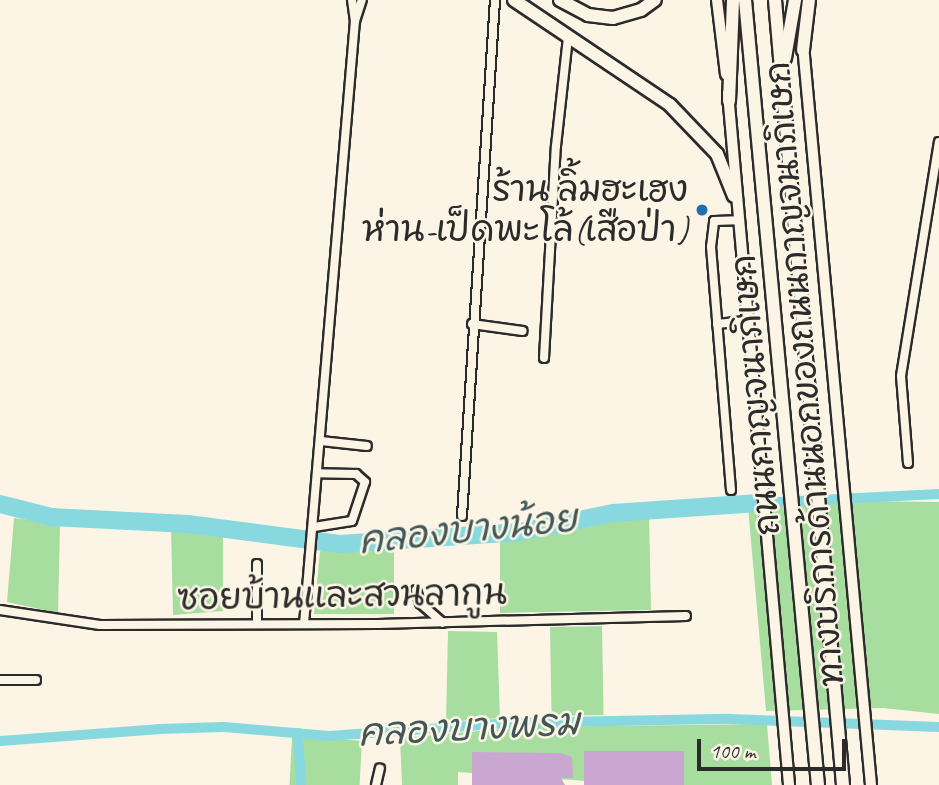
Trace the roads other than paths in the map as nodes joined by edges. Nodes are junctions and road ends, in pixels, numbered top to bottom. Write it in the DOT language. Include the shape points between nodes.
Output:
graph roads {
  1 [pos="352,0"];
  2 [pos="362,0"];
  3 [pos="495,0"];
  4 [pos="514,0"];
  5 [pos="559,0"];
  6 [pos="655,0"];
  7 [pos="717,0"];
  8 [pos="733,0"];
  9 [pos="746,0"];
  10 [pos="775,0"];
  11 [pos="797,0"];
  12 [pos="809,0"];
  13 [pos="355,22"];
  14 [pos="568,37"];
  15 [pos="803,50"];
  16 [pos="782,79"];
  17 [pos="729,101"];
  18 [pos="939,142"];
  19 [pos="734,196"];
  20 [pos="737,220"];
  21 [pos="746,321"];
  22 [pos="472,324"];
  23 [pos="717,324"];
  24 [pos="523,331"];
  25 [pos="544,358"];
  26 [pos="321,440"];
  27 [pos="367,446"];
  28 [pos="908,463"];
  29 [pos="317,473"];
  30 [pos="731,490"];
  31 [pos="462,516"];
  32 [pos="314,527"];
  33 [pos="257,564"];
  34 [pos="416,590"];
  35 [pos="0,610"];
  36 [pos="687,616"];
  37 [pos="443,623"];
  38 [pos="257,624"];
  39 [pos="304,624"];
  40 [pos="0,680"];
  41 [pos="36,680"];
  42 [pos="380,768"];
  43 [pos="376,785"];
  44 [pos="789,785"];
  45 [pos="818,785"];
  46 [pos="843,785"];
  47 [pos="871,785"];
  1 -- 13 [label="street, ซอยบ้านและสวนลากูน"];
  2 -- 13 [label="street, ซอยบ้านและสวนลากูน"];
  3 -- 22 [label="street"];
  4 -- 14 [label="main road"];
  5 -- 6 [label="main road" via="589,15 613,18 641,10"];
  7 -- 17 [label="main road"];
  8 -- 17 [label="main road"];
  9 -- 45 [label="main road, ถนนกาญจนาภิเษก"];
  10 -- 16 [label="main road, ถนนกาญจนาภิเษก"];
  11 -- 15 [label="main road, ทางบริการด้านนอกของถนนกาญจนาภิเษก"];
  11 -- 16 [label="main road"];
  12 -- 15 [label="main road"];
  13 -- 26 [label="street, ซอยบ้านและสวนลากูน"];
  14 -- 19 [label="main road" via="670,105 717,154"];
  14 -- 25 [label="street" via="556,146"];
  15 -- 47 [label="main road, ทางบริการด้านนอกของถนนกาญจนาภิเษก"];
  16 -- 46 [label="main road, ถนนกาญจนาภิเษก"];
  17 -- 19 [label="main road"];
  18 -- 28 [label="street" via="901,376"];
  19 -- 20 [label="main road"];
  20 -- 21 [label="main road"];
  20 -- 23 [label="street" via="714,221 711,247"];
  21 -- 23 [label="street"];
  21 -- 44 [label="main road"];
  22 -- 24 [label="street"];
  22 -- 31 [label="street"];
  23 -- 30 [label="street"];
  26 -- 27 [label="street"];
  26 -- 29 [label="street, ซอยบ้านและสวนลากูน"];
  29 -- 32 [label="street, ซอยบ้านและสวนลากูน"];
  29 -- 32 [label="street" via="356,474 365,482 352,521"];
  32 -- 39 [label="street, ซอยบ้านและสวนลากูน"];
  33 -- 38 [label="street"];
  34 -- 37 [label="street" via="419,603"];
  35 -- 38 [label="street, ซอยบ้านและสวนลากูน" via="77,624"];
  36 -- 37 [label="street, ซอยบ้านและสวนลากูน"];
  37 -- 39 [label="street, ซอยบ้านและสวนลากูน"];
  38 -- 39 [label="street, ซอยบ้านและสวนลากูน"];
  40 -- 41 [label="street"];
  42 -- 43 [label="street"];
}
